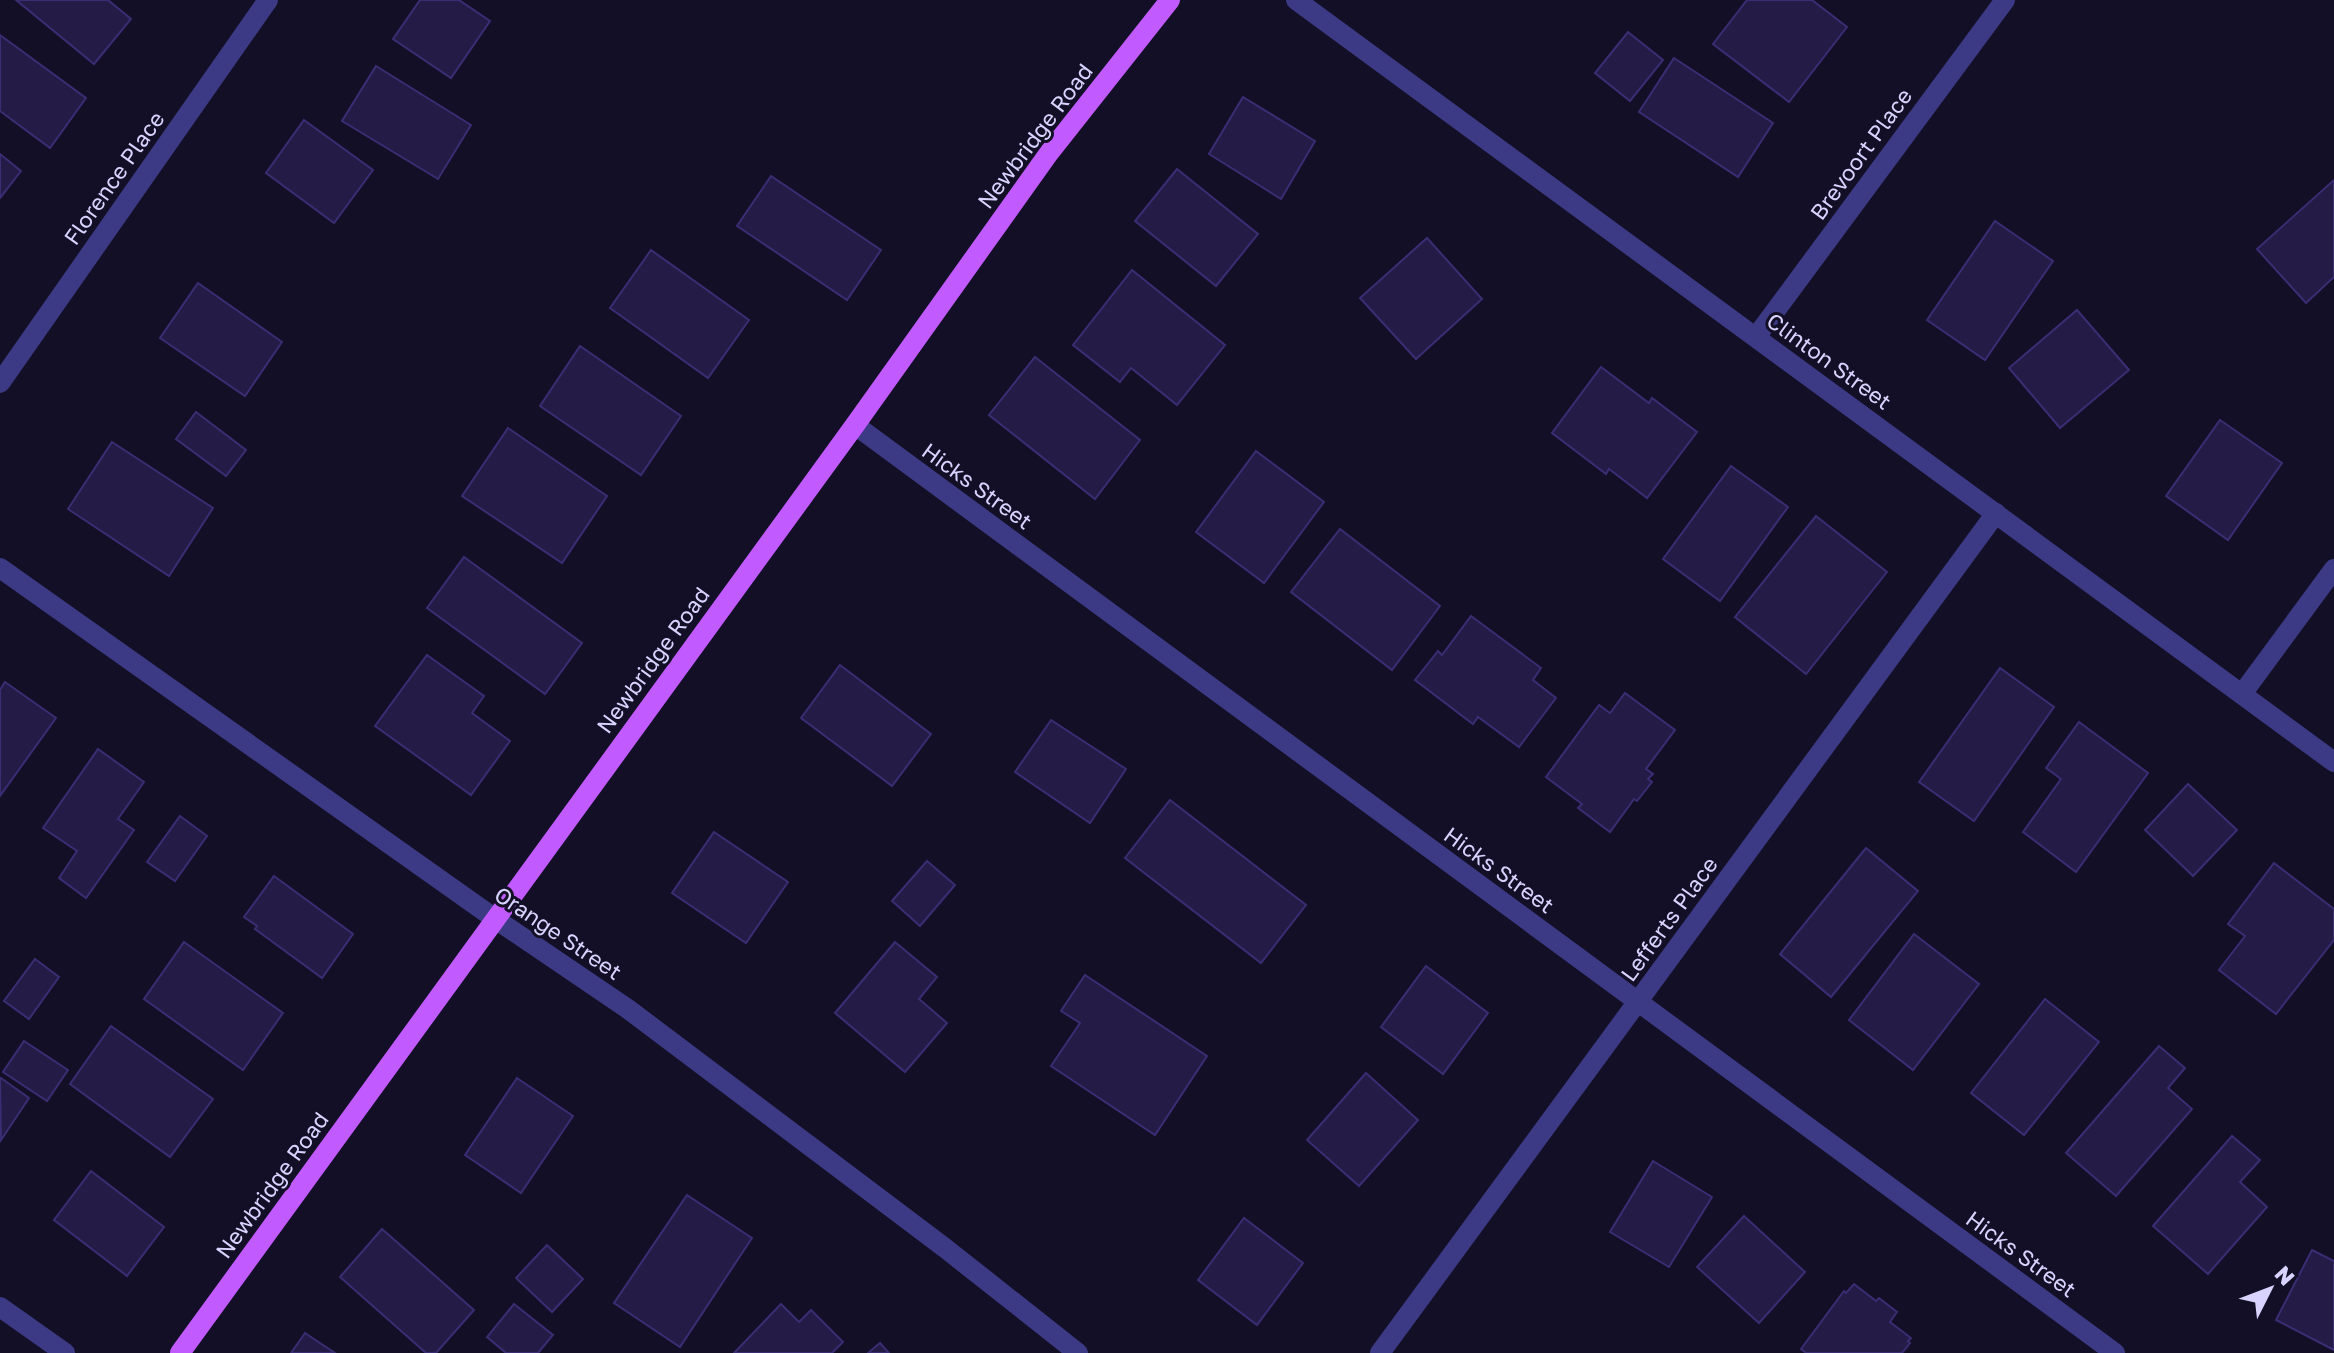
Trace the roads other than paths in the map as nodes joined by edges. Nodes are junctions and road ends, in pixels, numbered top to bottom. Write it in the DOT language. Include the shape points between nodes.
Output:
graph roads {
  1 [pos="268,0"];
  2 [pos="1170,0"];
  3 [pos="1296,0"];
  4 [pos="2005,0"];
  5 [pos="1756,337"];
  6 [pos="0,383"];
  7 [pos="855,425"];
  8 [pos="1996,513"];
  9 [pos="0,568"];
  10 [pos="2334,569"];
  11 [pos="2242,694"];
  12 [pos="2334,762"];
  13 [pos="494,918"];
  14 [pos="1638,1002"];
  15 [pos="0,1307"];
  16 [pos="65,1353"];
  17 [pos="180,1353"];
  18 [pos="1078,1353"];
  19 [pos="1380,1353"];
  20 [pos="2115,1353"];
  1 -- 6 [label="street, Florence Place"];
  2 -- 7 [label="main road, Newbridge Road" via="1049,153"];
  3 -- 5 [label="street, Clinton Street"];
  4 -- 5 [label="street, Brevoort Place"];
  5 -- 8 [label="street, Clinton Street"];
  7 -- 13 [label="main road, Newbridge Road"];
  7 -- 14 [label="street, Hicks Street"];
  8 -- 11 [label="street, Clinton Street"];
  8 -- 14 [label="street, Lefferts Place"];
  9 -- 13 [label="street, Orange Street"];
  10 -- 11 [label="street"];
  11 -- 12 [label="street, Clinton Street"];
  13 -- 17 [label="main road, Newbridge Road"];
  13 -- 18 [label="street, Orange Street" via="628,1009"];
  14 -- 19 [label="street, Lefferts Place"];
  14 -- 20 [label="street, Hicks Street"];
  15 -- 16 [label="street"];
}
